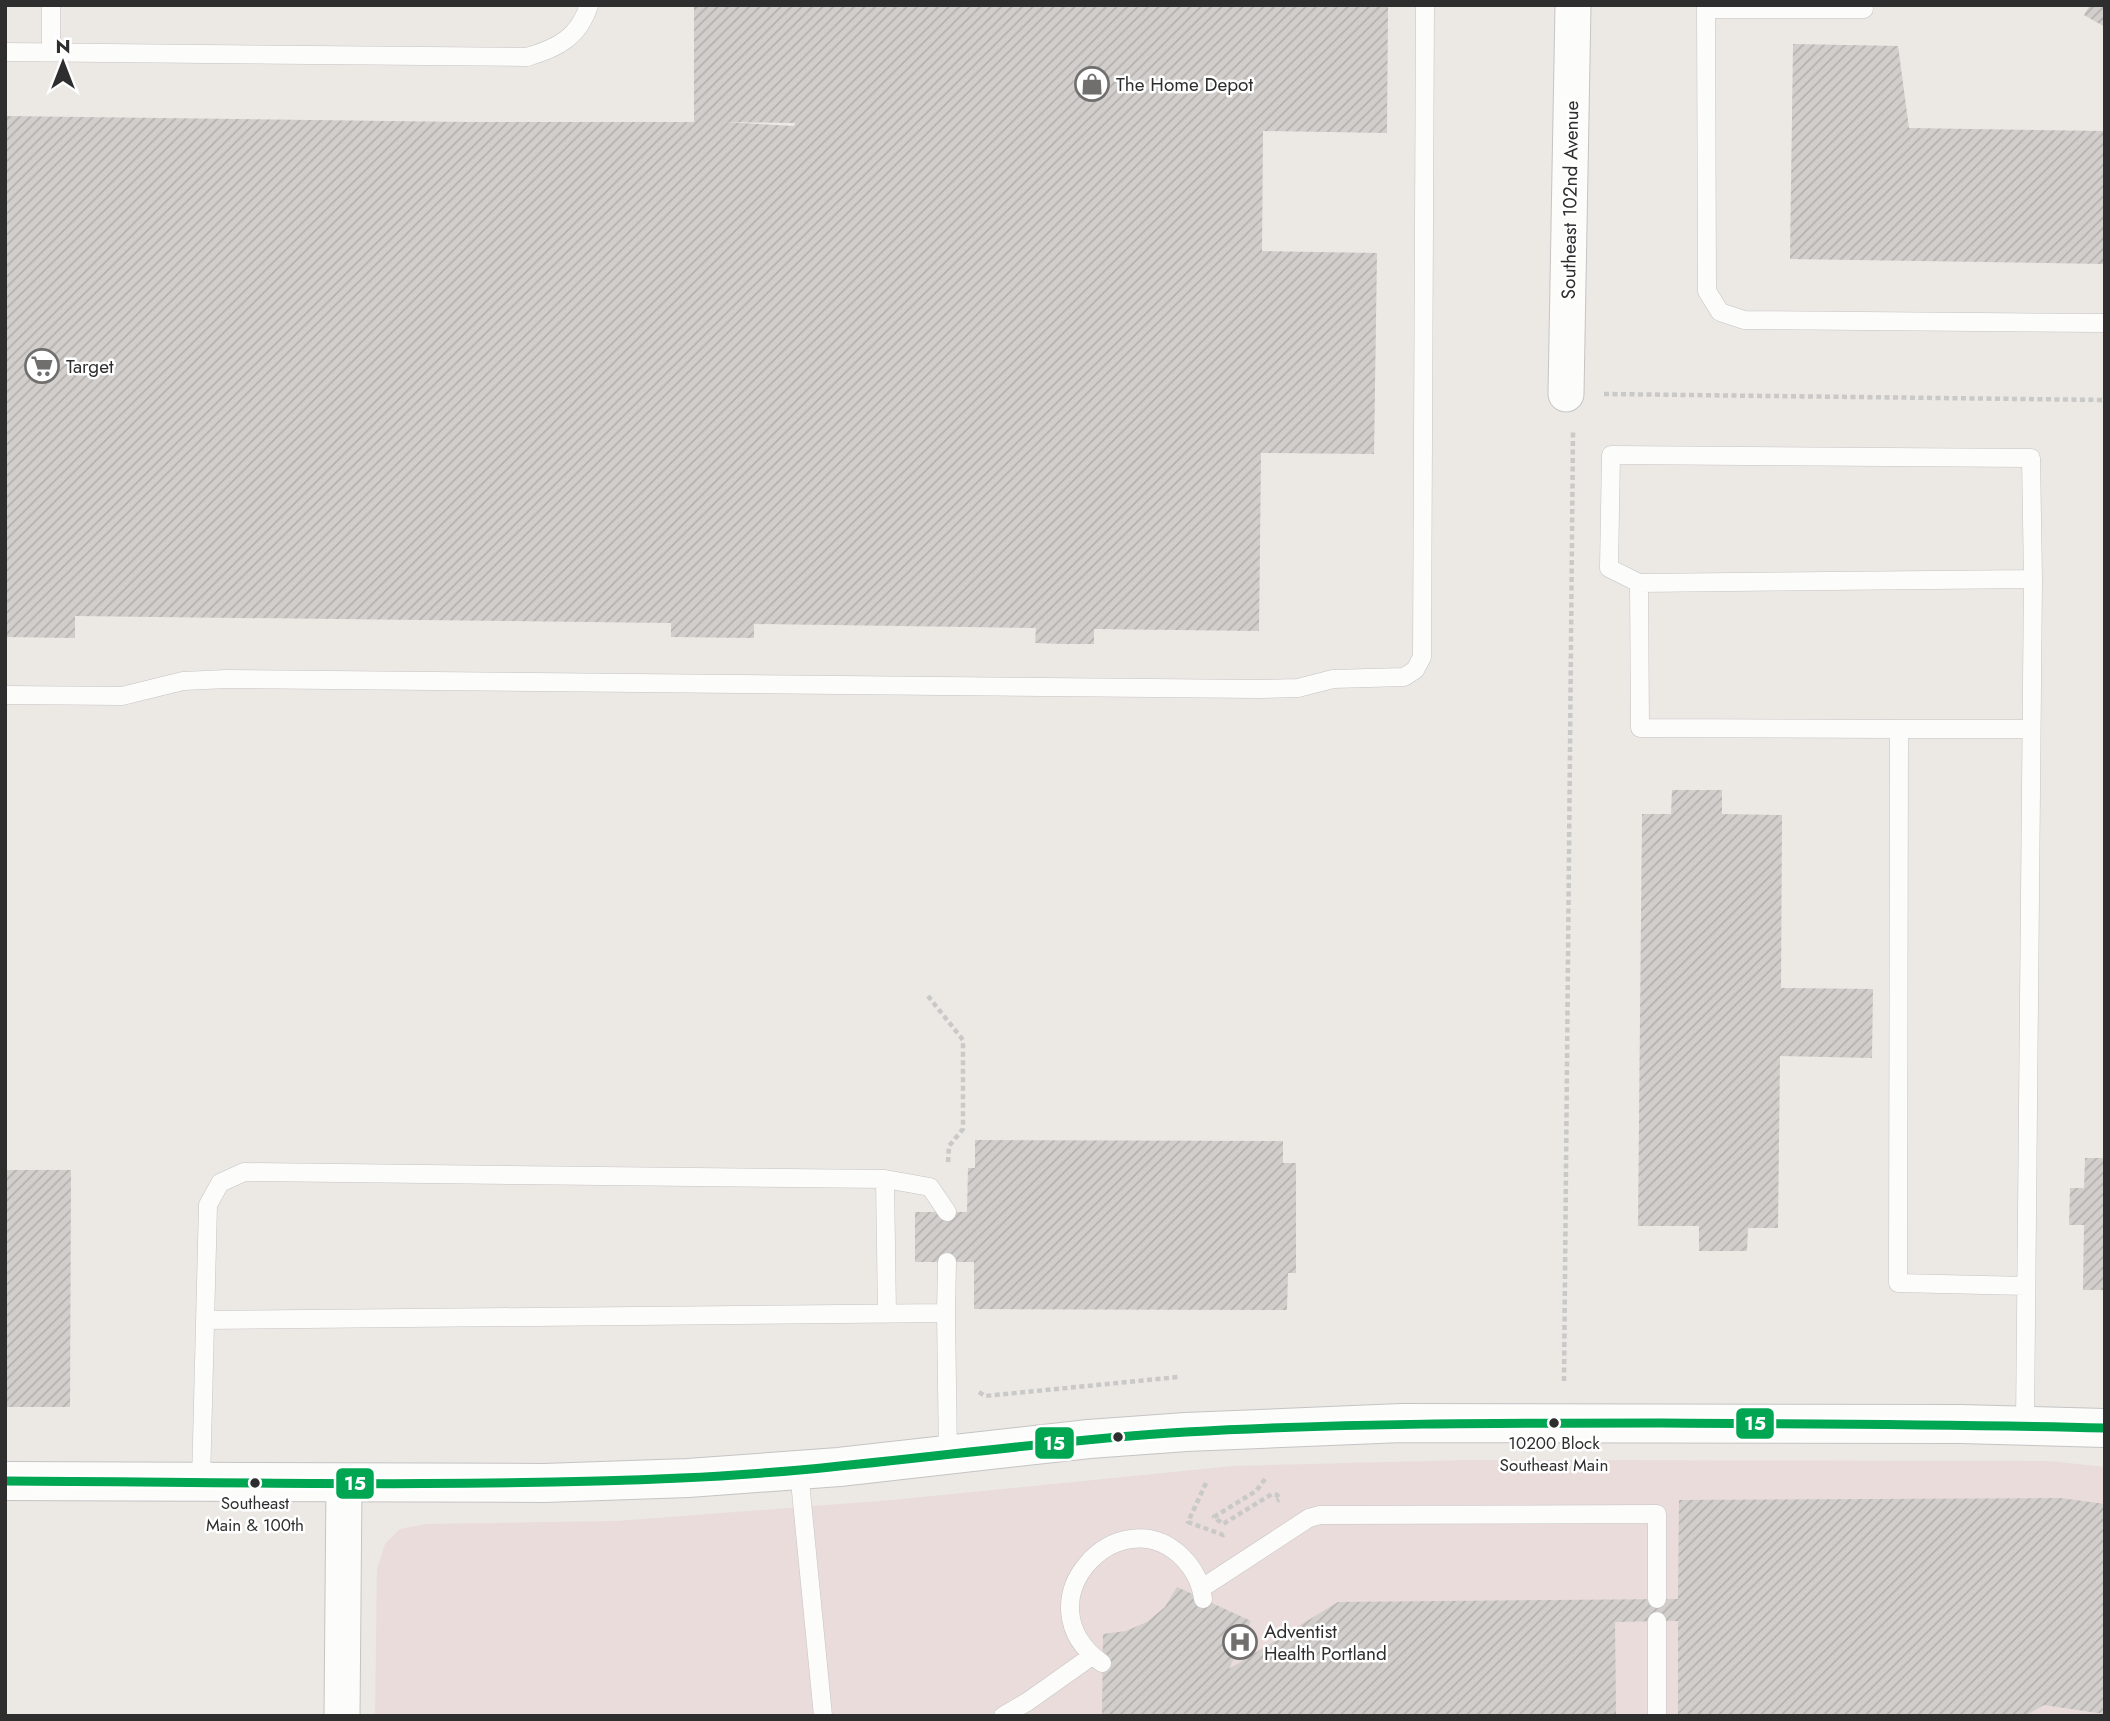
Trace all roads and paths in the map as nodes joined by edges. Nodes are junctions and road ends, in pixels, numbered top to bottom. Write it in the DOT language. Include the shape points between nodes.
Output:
graph roads {
  1 [pos="51,5"];
  2 [pos="589,5"];
  3 [pos="1425,5"];
  4 [pos="1573,5"];
  5 [pos="1706,7"];
  6 [pos="1864,9"];
  7 [pos="5,52"];
  8 [pos="51,52"];
  9 [pos="2105,323"];
  10 [pos="1566,394"];
  11 [pos="2105,400"];
  12 [pos="2033,579"];
  13 [pos="1639,583"];
  14 [pos="5,695"];
  15 [pos="1899,729"];
  16 [pos="2031,729"];
  17 [pos="928,996"];
  18 [pos="947,1173"];
  19 [pos="885,1179"];
  20 [pos="947,1212"];
  21 [pos="947,1262"];
  22 [pos="2026,1286"];
  23 [pos="946,1313"];
  24 [pos="887,1314"];
  25 [pos="205,1320"];
  26 [pos="1178,1377"];
  27 [pos="977,1390"];
  28 [pos="1564,1424"];
  29 [pos="2025,1424"];
  30 [pos="2105,1428"];
  31 [pos="948,1457"];
  32 [pos="799,1471"];
  33 [pos="1265,1479"];
  34 [pos="5,1481"];
  35 [pos="201,1482"];
  36 [pos="344,1483"];
  37 [pos="1206,1483"];
  38 [pos="1268,1507"];
  39 [pos="1234,1528"];
  40 [pos="1657,1600"];
  41 [pos="1657,1621"];
  42 [pos="342,1716"];
  43 [pos="823,1716"];
  44 [pos="1003,1716"];
  45 [pos="1657,1716"];
  1 -- 8 [label="lane"];
  2 -- 8 [label="lane" via="584,23 554,49 527,57"];
  3 -- 14 [label="lane" via="1422,657 1404,677 1333,679 1298,688 1259,689 227,679 183,681 122,696"];
  4 -- 10 [label="street, Southeast 102nd Avenue"];
  5 -- 6 [label="lane"];
  5 -- 9 [label="lane" via="1707,291 1720,312 1744,320"];
  7 -- 8 [label="lane"];
  10 -- 11 [label="path"];
  10 -- 28 [label="path" via="1574,439"];
  12 -- 13 [label="lane"];
  12 -- 13 [label="lane" via="2031,458 1612,455 1609,568"];
  12 -- 16 [label="lane"];
  13 -- 15 [label="lane" via="1640,728"];
  15 -- 16 [label="lane"];
  15 -- 22 [label="lane" via="1898,1283"];
  16 -- 22 [label="lane"];
  17 -- 18 [label="path" via="963,1040 963,1129 948,1146"];
  19 -- 20 [label="lane" via="930,1187"];
  19 -- 24 [label="lane"];
  19 -- 25 [label="lane" via="244,1172 220,1183 208,1205"];
  21 -- 23 [label="lane"];
  22 -- 29 [label="lane"];
  23 -- 24 [label="lane"];
  23 -- 31 [label="lane"];
  24 -- 25 [label="lane"];
  25 -- 35 [label="lane"];
  26 -- 27 [label="path" via="985,1396"];
  28 -- 29 [label="street"];
  28 -- 31 [label="street" via="1402,1423 1212,1431 1089,1439"];
  29 -- 30 [label="street"];
  31 -- 32 [label="street"];
  32 -- 36 [label="street" via="544,1483"];
  32 -- 43 [label="lane"];
  33 -- 38 [label="path" via="1256,1491 1214,1517 1223,1524 1277,1495 1280,1499"];
  34 -- 35 [label="street"];
  35 -- 36 [label="street"];
  36 -- 42 [label="street"];
  37 -- 39 [label="path" via="1188,1522 1223,1535"];
  40 -- 44 [label="lane" via="1657,1514 1320,1515 1309,1518 1202,1594 1192,1567 1175,1551 1153,1541 1128,1540 1104,1548 1085,1564 1073,1585 1073,1627 1097,1659"];
  41 -- 45 [label="lane"];
}
